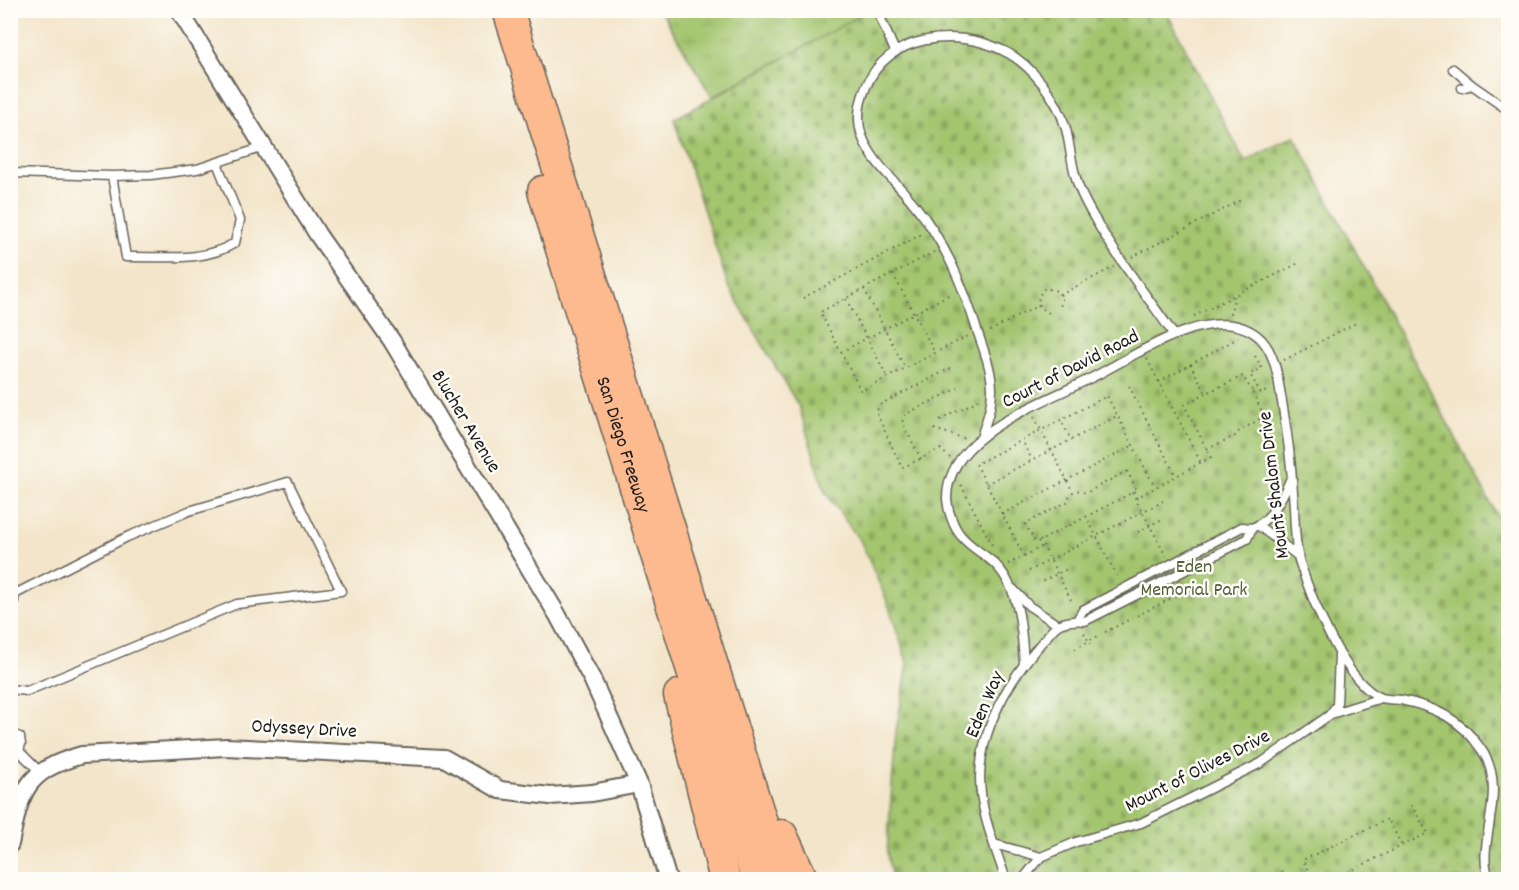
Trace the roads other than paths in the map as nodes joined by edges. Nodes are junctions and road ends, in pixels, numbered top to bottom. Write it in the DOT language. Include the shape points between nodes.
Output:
graph roads {
  1 [pos="179,10"];
  2 [pos="487,10"];
  3 [pos="507,10"];
  4 [pos="526,10"];
  5 [pos="877,10"];
  6 [pos="894,50"];
  7 [pos="1453,69"];
  8 [pos="1472,85"];
  9 [pos="1462,88"];
  10 [pos="1509,110"];
  11 [pos="264,147"];
  12 [pos="217,163"];
  13 [pos="10,173"];
  14 [pos="112,176"];
  15 [pos="1172,332"];
  16 [pos="982,434"];
  17 [pos="1292,475"];
  18 [pos="1255,527"];
  19 [pos="1298,556"];
  20 [pos="1009,584"];
  21 [pos="666,592"];
  22 [pos="1078,618"];
  23 [pos="1058,625"];
  24 [pos="10,626"];
  25 [pos="1339,656"];
  26 [pos="1024,664"];
  27 [pos="10,689"];
  28 [pos="1381,698"];
  29 [pos="1331,714"];
  30 [pos="10,733"];
  31 [pos="14,752"];
  32 [pos="42,774"];
  33 [pos="639,784"];
  34 [pos="782,835"];
  35 [pos="10,844"];
  36 [pos="994,844"];
  37 [pos="1041,857"];
  38 [pos="668,879"];
  39 [pos="725,879"];
  40 [pos="757,879"];
  41 [pos="780,879"];
  42 [pos="795,879"];
  43 [pos="803,879"];
  44 [pos="1006,879"];
  45 [pos="1022,879"];
  46 [pos="1490,879"];
  1 -- 11 [label="street, Blucher Avenue"];
  2 -- 21 [label="highway, San Diego Freeway"];
  3 -- 41 [label="highway"];
  4 -- 34 [label="highway, San Diego Freeway"];
  5 -- 6 [label="lane"];
  6 -- 15 [label="lane" via="917,42 982,41 1025,65 1056,106 1065,127 1076,180 1095,220"];
  6 -- 16 [label="lane" via="869,78 858,118 876,161 933,229 963,287 988,362 992,393"];
  7 -- 8 [label="lane"];
  8 -- 9 [label="lane"];
  8 -- 10 [label="lane"];
  11 -- 12 [label="lane"];
  11 -- 33 [label="street, Blucher Avenue" via="318,235 392,340 557,614 592,679"];
  12 -- 14 [label="lane" via="162,174"];
  12 -- 14 [label="lane" via="240,220 235,243 200,257 126,257"];
  13 -- 14 [label="lane"];
  15 -- 16 [label="lane, Court of David Road" via="1143,352"];
  15 -- 17 [label="lane, Mount Shalom Drive" via="1209,323 1241,327 1261,339 1275,365"];
  16 -- 20 [label="lane, Eden Way" via="955,465 947,484 948,506 962,537 999,569"];
  17 -- 18 [label="lane" via="1282,500"];
  17 -- 19 [label="lane, Mount Shalom Drive"];
  18 -- 19 [label="lane"];
  18 -- 22 [label="lane" via="1242,527 1170,564 1083,610"];
  18 -- 22 [label="lane" via="1247,538 1085,621"];
  19 -- 25 [label="lane, Mount Shalom Drive"];
  20 -- 23 [label="lane" via="1029,606"];
  20 -- 26 [label="lane, Eden Way" via="1022,634"];
  21 -- 39 [label="highway" via="665,638"];
  21 -- 40 [label="highway, San Diego Freeway"];
  22 -- 23 [label="lane"];
  23 -- 26 [label="lane"];
  24 -- 27 [label="lane" via="15,594 127,537 189,511 288,482 341,591 237,604 27,692"];
  25 -- 28 [label="lane, Mount Shalom Drive"];
  25 -- 29 [label="lane" via="1337,705"];
  26 -- 36 [label="lane, Eden Way" via="1002,697 986,737 980,777 984,814"];
  28 -- 29 [label="lane, Mount of Olives Drive"];
  28 -- 46 [label="lane" via="1438,709 1464,726 1483,751 1492,771 1494,799 1487,856"];
  29 -- 37 [label="lane, Mount of Olives Drive" via="1262,763 1141,823"];
  30 -- 31 [label="lane" via="21,740"];
  31 -- 32 [label="lane"];
  32 -- 33 [label="street, Odyssey Drive" via="61,761 82,755 226,747 444,758 500,790 550,796"];
  32 -- 35 [label="street, Odyssey Drive" via="19,798"];
  33 -- 38 [label="street, Blucher Avenue"];
  34 -- 42 [label="highway, San Diego Freeway"];
  34 -- 43 [label="highway"];
  36 -- 37 [label="lane"];
  36 -- 44 [label="lane, Eden Way"];
  37 -- 45 [label="lane, Mount of Olives Drive"];
}
